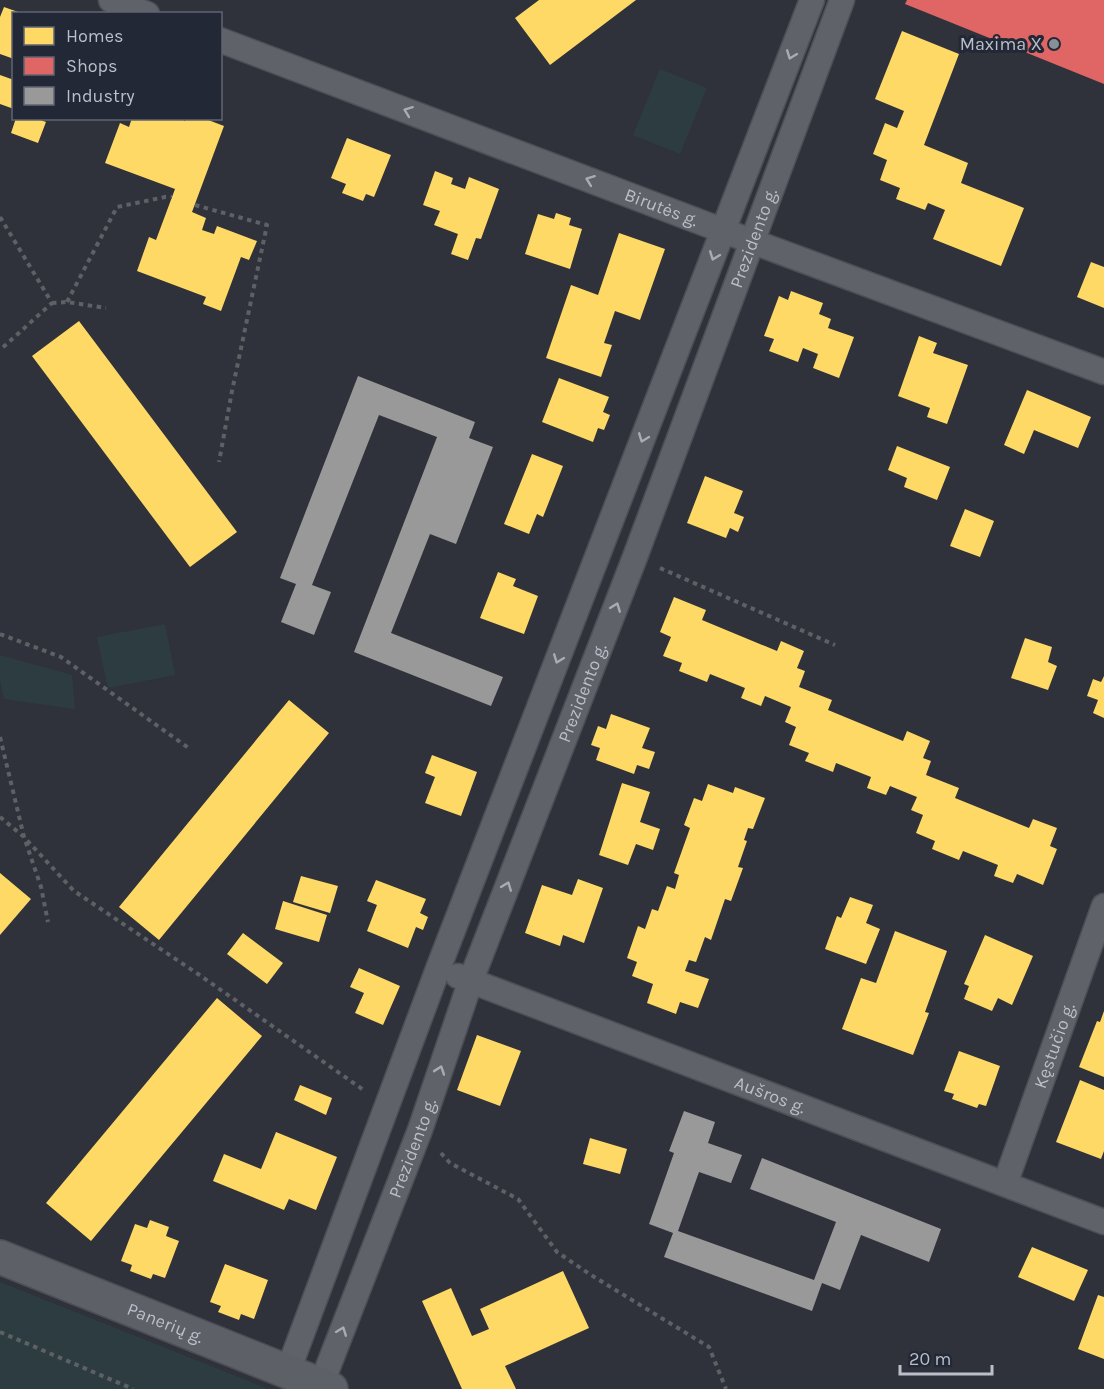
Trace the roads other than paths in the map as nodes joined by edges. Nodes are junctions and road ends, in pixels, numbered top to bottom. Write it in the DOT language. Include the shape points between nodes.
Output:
graph roads {
  1 [pos="111,0"];
  2 [pos="812,0"];
  3 [pos="842,0"];
  4 [pos="142,12"];
  5 [pos="222,41"];
  6 [pos="724,230"];
  7 [pos="751,241"];
  8 [pos="1104,372"];
  9 [pos="1104,906"];
  10 [pos="438,969"];
  11 [pos="471,980"];
  12 [pos="1005,1184"];
  13 [pos="1104,1222"];
  14 [pos="0,1257"];
  15 [pos="288,1371"];
  16 [pos="326,1387"];
  1 -- 4 [label="street"];
  2 -- 6 [label="street, Prezidento g., one-way"];
  3 -- 7 [label="street, Prezidento g."];
  6 -- 5 [label="street, Birutės g., one-way"];
  6 -- 7 [label="street, Birutės g."];
  6 -- 10 [label="street, Prezidento g., one-way"];
  7 -- 8 [label="street, Birutės g."];
  11 -- 7 [label="street, Prezidento g., one-way" via="635,557"];
  9 -- 12 [label="street, Kęstučio g."];
  10 -- 11 [label="street, Aušros g."];
  10 -- 15 [label="street, Prezidento g."];
  11 -- 12 [label="street, Aušros g."];
  16 -- 11 [label="street, Prezidento g., one-way"];
  12 -- 13 [label="street, Aušros g."];
  14 -- 15 [label="street, Panerių g."];
  15 -- 16 [label="street, Panerių g."];
}
